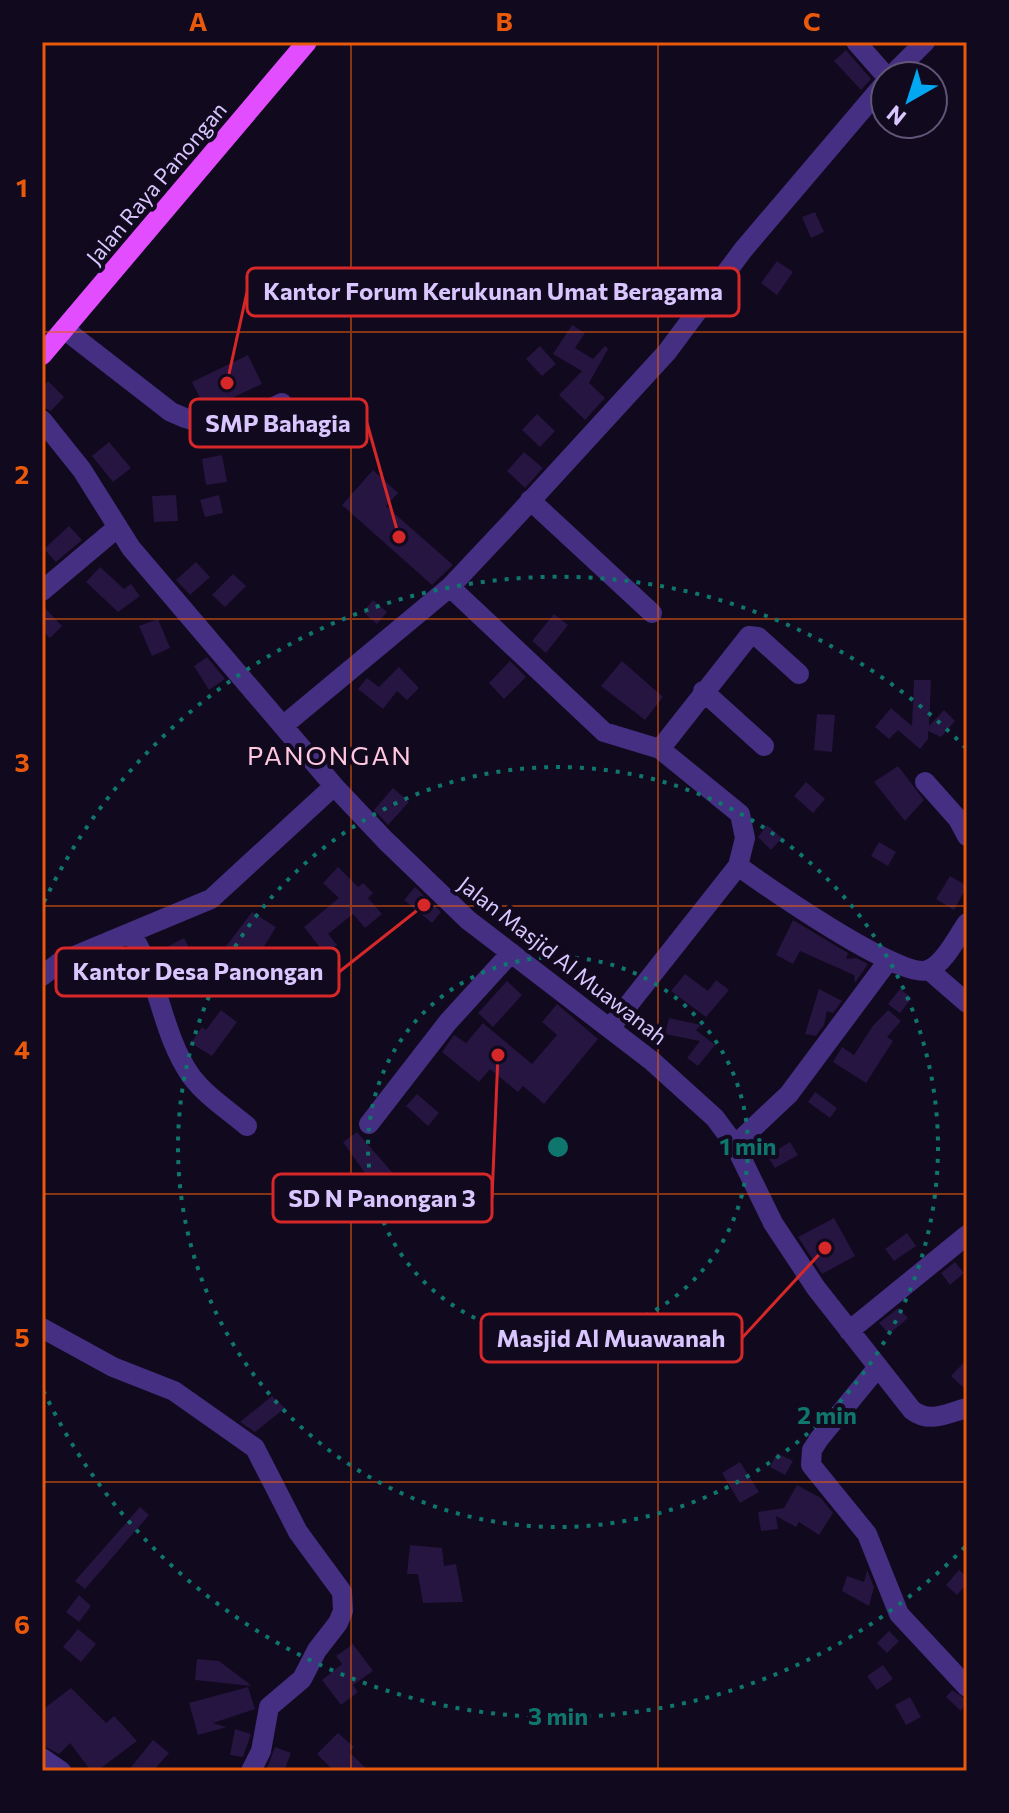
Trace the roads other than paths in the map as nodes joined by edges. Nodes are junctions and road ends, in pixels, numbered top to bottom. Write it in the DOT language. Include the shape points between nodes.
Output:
graph roads {
  1 [pos="307,42"];
  2 [pos="856,42"];
  3 [pos="925,42"];
  4 [pos="873,60"];
  5 [pos="905,60"];
  6 [pos="869,102"];
  7 [pos="64,329"];
  8 [pos="42,355"];
  9 [pos="282,403"];
  10 [pos="42,420"];
  11 [pos="530,500"];
  12 [pos="118,527"];
  13 [pos="450,587"];
  14 [pos="42,591"];
  15 [pos="652,613"];
  16 [pos="799,674"];
  17 [pos="703,691"];
  18 [pos="284,725"];
  19 [pos="764,746"];
  20 [pos="660,749"];
  21 [pos="925,782"];
  22 [pos="334,786"];
  23 [pos="967,836"];
  24 [pos="738,866"];
  25 [pos="967,923"];
  26 [pos="131,933"];
  27 [pos="510,954"];
  28 [pos="888,961"];
  29 [pos="929,970"];
  30 [pos="42,976"];
  31 [pos="967,1003"];
  32 [pos="610,1028"];
  33 [pos="369,1124"];
  34 [pos="247,1126"];
  35 [pos="735,1145"];
  36 [pos="967,1235"];
  37 [pos="42,1328"];
  38 [pos="849,1331"];
  39 [pos="878,1367"];
  40 [pos="967,1408"];
  41 [pos="967,1687"];
  42 [pos="42,1758"];
  43 [pos="61,1771"];
  44 [pos="251,1771"];
  1 -- 7 [label="main road, Jalan Raya Panongan"];
  2 -- 4 [label="street"];
  3 -- 5 [label="street"];
  6 -- 11 [label="street" via="743,250 667,352"];
  7 -- 8 [label="main road, Jalan Raya Panongan"];
  7 -- 9 [label="street" via="187,420 226,425"];
  10 -- 12 [label="street, Jalan Masjid Al Muawanah" via="89,479"];
  11 -- 13 [label="street"];
  11 -- 15 [label="street"];
  12 -- 14 [label="street"];
  12 -- 18 [label="street, Jalan Masjid Al Muawanah"];
  13 -- 18 [label="street"];
  13 -- 20 [label="street" via="604,732"];
  16 -- 17 [label="street" via="758,637 749,636"];
  17 -- 19 [label="street"];
  17 -- 20 [label="street"];
  18 -- 22 [label="street, Jalan Masjid Al Muawanah"];
  20 -- 24 [label="street" via="740,814 745,838"];
  21 -- 23 [label="street"];
  22 -- 26 [label="street" via="211,899"];
  22 -- 27 [label="street, Jalan Masjid Al Muawanah" via="468,920"];
  24 -- 28 [label="street"];
  24 -- 32 [label="street"];
  25 -- 29 [label="street"];
  26 -- 30 [label="street" via="60,962"];
  26 -- 34 [label="street" via="152,970 175,1047 192,1077"];
  27 -- 32 [label="street, Jalan Masjid Al Muawanah"];
  27 -- 33 [label="street" via="448,1022"];
  28 -- 29 [label="street"];
  28 -- 35 [label="street" via="789,1094"];
  29 -- 31 [label="street"];
  32 -- 35 [label="street, Jalan Masjid Al Muawanah" via="684,1087"];
  35 -- 38 [label="street, Jalan Masjid Al Muawanah" via="773,1223"];
  36 -- 38 [label="street"];
  37 -- 44 [label="street" via="113,1367 174,1391 255,1448 298,1532 342,1592 338,1623 302,1679 269,1707 261,1751"];
  38 -- 39 [label="street, Jalan Masjid Al Muawanah"];
  39 -- 40 [label="street, Jalan Masjid Al Muawanah" via="920,1416 938,1417"];
  39 -- 41 [label="street" via="819,1439 811,1465 867,1534 899,1614"];
  42 -- 43 [label="street"];
}
